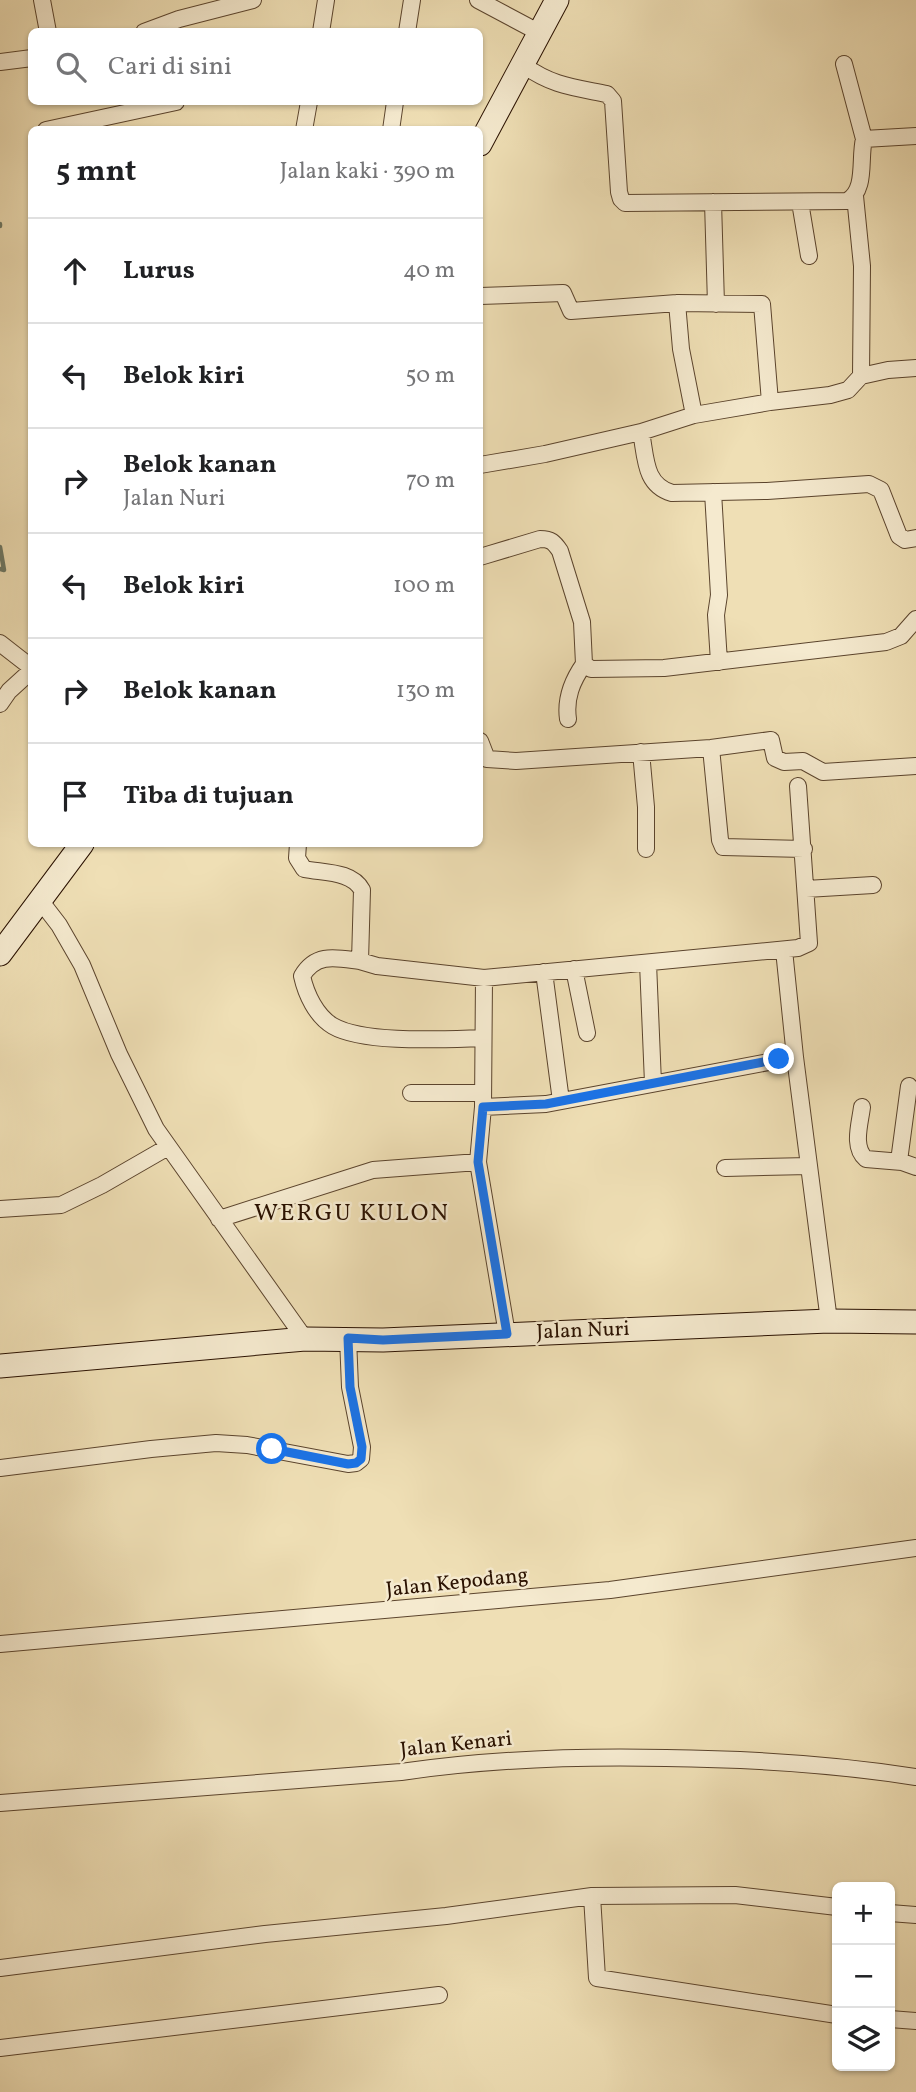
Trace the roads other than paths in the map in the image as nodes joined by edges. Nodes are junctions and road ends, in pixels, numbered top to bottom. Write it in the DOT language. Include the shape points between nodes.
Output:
graph roads {
  1 [pos="41,0"];
  2 [pos="253,0"];
  3 [pos="326,0"];
  4 [pos="412,0"];
  5 [pos="478,0"];
  6 [pos="557,0"];
  7 [pos="47,28"];
  8 [pos="155,28"];
  9 [pos="322,28"];
  10 [pos="408,28"];
  11 [pos="540,33"];
  12 [pos="28,58"];
  13 [pos="0,62"];
  14 [pos="844,64"];
  15 [pos="523,65"];
  16 [pos="162,105"];
  17 [pos="308,105"];
  18 [pos="395,105"];
  19 [pos="65,126"];
  20 [pos="305,126"];
  21 [pos="392,126"];
  22 [pos="916,135"];
  23 [pos="483,138"];
  24 [pos="864,139"];
  25 [pos="855,196"];
  26 [pos="713,202"];
  27 [pos="800,202"];
  28 [pos="809,256"];
  29 [pos="483,296"];
  30 [pos="677,303"];
  31 [pos="716,304"];
  32 [pos="916,368"];
  33 [pos="861,376"];
  34 [pos="770,402"];
  35 [pos="694,415"];
  36 [pos="641,432"];
  37 [pos="483,464"];
  38 [pos="713,492"];
  39 [pos="916,538"];
  40 [pos="483,556"];
  41 [pos="916,619"];
  42 [pos="0,643"];
  43 [pos="719,662"];
  44 [pos="584,664"];
  45 [pos="28,666"];
  46 [pos="28,673"];
  47 [pos="0,704"];
  48 [pos="568,719"];
  49 [pos="711,748"];
  50 [pos="483,749"];
  51 [pos="641,752"];
  52 [pos="916,766"];
  53 [pos="798,786"];
  54 [pos="80,847"];
  55 [pos="298,847"];
  56 [pos="646,849"];
  57 [pos="804,849"];
  58 [pos="873,885"];
  59 [pos="806,889"];
  60 [pos="39,899"];
  61 [pos="784,950"];
  62 [pos="0,954"];
  63 [pos="360,961"];
  64 [pos="648,963"];
  65 [pos="574,969"];
  66 [pos="544,972"];
  67 [pos="484,978"];
  68 [pos="587,1033"];
  69 [pos="483,1038"];
  70 [pos="795,1057"];
  71 [pos="653,1083"];
  72 [pos="909,1086"];
  73 [pos="411,1093"];
  74 [pos="483,1100"];
  75 [pos="561,1101"];
  76 [pos="862,1107"];
  77 [pos="168,1147"];
  78 [pos="899,1161"];
  79 [pos="478,1162"];
  80 [pos="809,1166"];
  81 [pos="916,1167"];
  82 [pos="725,1168"];
  83 [pos="0,1209"];
  84 [pos="219,1219"];
  85 [pos="829,1321"];
  86 [pos="916,1322"];
  87 [pos="507,1334"];
  88 [pos="348,1338"];
  89 [pos="305,1339"];
  90 [pos="0,1366"];
  91 [pos="0,1468"];
  92 [pos="916,1548"];
  93 [pos="0,1644"];
  94 [pos="916,1777"];
  95 [pos="0,1803"];
  96 [pos="592,1896"];
  97 [pos="832,1906"];
  98 [pos="895,1914"];
  99 [pos="916,1916"];
  100 [pos="0,1969"];
  101 [pos="439,1995"];
  102 [pos="832,2014"];
  103 [pos="895,2020"];
  104 [pos="916,2021"];
  105 [pos="0,2048"];
  1 -- 7 [label="street"];
  2 -- 8 [label="street"];
  3 -- 9 [label="street"];
  4 -- 10 [label="street"];
  5 -- 11 [label="street"];
  6 -- 11 [label="street"];
  11 -- 15 [label="street"];
  12 -- 13 [label="street"];
  14 -- 24 [label="street"];
  15 -- 23 [label="street"];
  15 -- 26 [label="street" via="544,79 607,94 613,101 622,201"];
  16 -- 19 [label="street"];
  17 -- 20 [label="street"];
  18 -- 21 [label="street"];
  22 -- 24 [label="street"];
  24 -- 25 [label="street"];
  25 -- 27 [label="street" via="847,201"];
  25 -- 33 [label="street" via="862,266"];
  26 -- 27 [label="street"];
  26 -- 31 [label="street"];
  27 -- 28 [label="street"];
  29 -- 30 [label="street" via="563,293 571,311"];
  30 -- 31 [label="street"];
  30 -- 35 [label="street"];
  31 -- 34 [label="street" via="762,304"];
  32 -- 33 [label="street"];
  33 -- 34 [label="street" via="848,390"];
  34 -- 35 [label="street"];
  35 -- 36 [label="street"];
  36 -- 37 [label="street"];
  36 -- 38 [label="street" via="648,468 658,489"];
  38 -- 39 [label="street" via="869,484 881,490 899,536"];
  38 -- 43 [label="street"];
  40 -- 44 [label="street" via="540,540 554,543 582,622"];
  41 -- 43 [label="street" via="901,636 886,642"];
  42 -- 45 [label="street"];
  43 -- 44 [label="street" via="664,668 591,669"];
  44 -- 48 [label="street" via="569,691"];
  46 -- 47 [label="street"];
  49 -- 51 [label="street"];
  49 -- 52 [label="street" via="771,740 775,758 803,761 823,772"];
  49 -- 57 [label="street" via="723,847"];
  50 -- 51 [label="street" via="487,759 516,761"];
  51 -- 56 [label="street"];
  53 -- 57 [label="street"];
  54 -- 60 [label="street"];
  55 -- 63 [label="street" via="297,858 304,869 358,882 362,890"];
  57 -- 59 [label="street"];
  58 -- 59 [label="street"];
  59 -- 61 [label="street" via="809,943"];
  60 -- 62 [label="street"];
  60 -- 77 [label="street" via="82,965 145,1110"];
  61 -- 64 [label="street"];
  61 -- 70 [label="street"];
  63 -- 67 [label="street"];
  63 -- 69 [label="street" via="324,959 308,966 302,976 314,1007 332,1026 356,1034 408,1039"];
  64 -- 65 [label="street"];
  64 -- 71 [label="street"];
  65 -- 66 [label="street"];
  65 -- 68 [label="street"];
  66 -- 67 [label="street"];
  66 -- 75 [label="street"];
  67 -- 69 [label="street"];
  69 -- 74 [label="street"];
  70 -- 71 [label="street"];
  70 -- 80 [label="street"];
  71 -- 75 [label="street"];
  72 -- 78 [label="street"];
  73 -- 74 [label="street"];
  74 -- 75 [label="street"];
  74 -- 79 [label="street"];
  76 -- 78 [label="street" via="860,1153 866,1159"];
  77 -- 83 [label="street" via="61,1205"];
  77 -- 84 [label="street"];
  78 -- 81 [label="street"];
  79 -- 84 [label="street" via="373,1170"];
  79 -- 87 [label="street"];
  80 -- 82 [label="street"];
  80 -- 85 [label="street"];
  84 -- 89 [label="street"];
  85 -- 86 [label="street, Jalan Nuri"];
  85 -- 87 [label="street, Jalan Nuri"];
  87 -- 88 [label="street, Jalan Nuri"];
  88 -- 89 [label="street, Jalan Nuri"];
  88 -- 91 [label="street" via="350,1387 362,1447 356,1463 216,1443"];
  89 -- 90 [label="street, Jalan Nuri"];
  92 -- 93 [label="street, Jalan Kepodang" via="610,1590"];
  94 -- 95 [label="street, Jalan Kenari" via="847,1766 745,1759 538,1757"];
  96 -- 97 [label="street" via="735,1895"];
  96 -- 100 [label="street"];
  96 -- 102 [label="street" via="597,1978"];
  98 -- 99 [label="street"];
  101 -- 105 [label="street"];
  103 -- 104 [label="street"];
}
